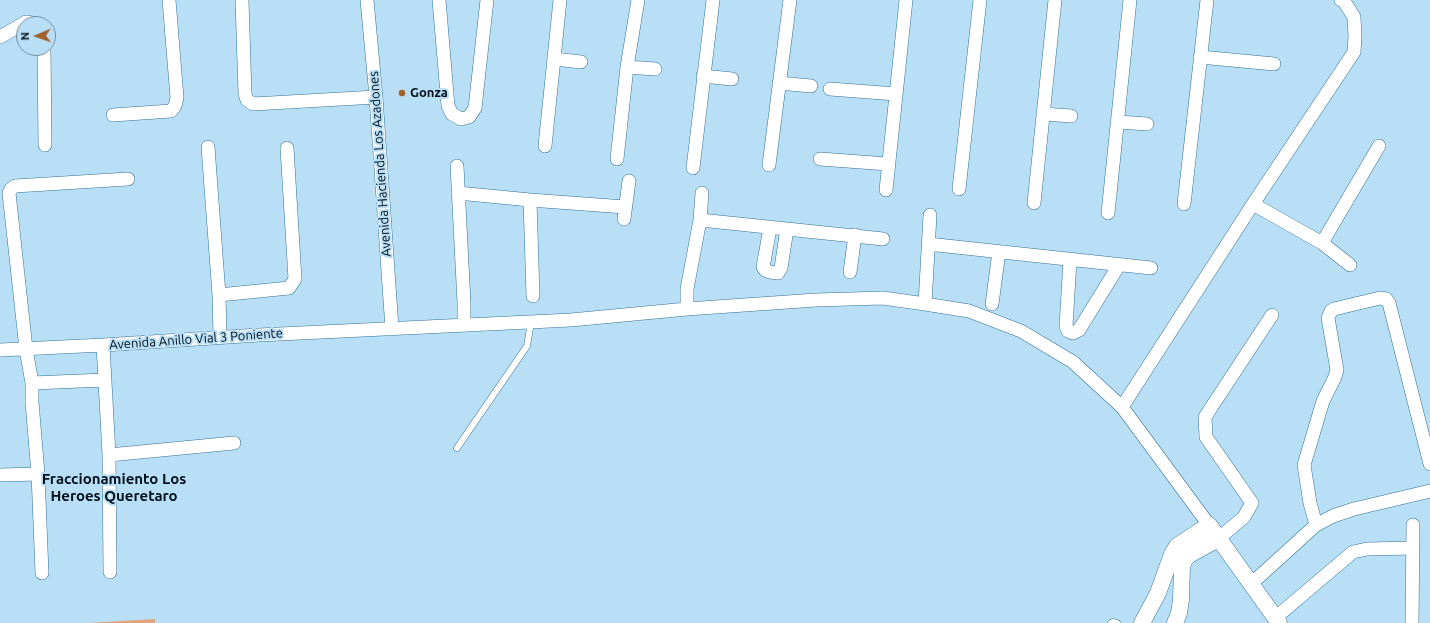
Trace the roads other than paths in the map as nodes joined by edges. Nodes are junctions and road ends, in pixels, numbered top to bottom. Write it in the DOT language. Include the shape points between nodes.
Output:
graph roads {
  1 [pos="168,0"];
  2 [pos="242,0"];
  3 [pos="367,0"];
  4 [pos="439,0"];
  5 [pos="487,0"];
  6 [pos="560,0"];
  7 [pos="638,0"];
  8 [pos="713,0"];
  9 [pos="790,0"];
  10 [pos="906,0"];
  11 [pos="980,0"];
  12 [pos="1055,0"];
  13 [pos="1130,0"];
  14 [pos="1206,0"];
  15 [pos="1341,0"];
  16 [pos="16,28"];
  17 [pos="0,37"];
  18 [pos="44,56"];
  19 [pos="1200,57"];
  20 [pos="554,59"];
  21 [pos="581,62"];
  22 [pos="1274,64"];
  23 [pos="627,67"];
  24 [pos="655,70"];
  25 [pos="703,76"];
  26 [pos="732,79"];
  27 [pos="779,83"];
  28 [pos="811,86"];
  29 [pos="830,88"];
  30 [pos="896,94"];
  31 [pos="376,97"];
  32 [pos="1043,114"];
  33 [pos="113,115"];
  34 [pos="1071,116"];
  35 [pos="1118,122"];
  36 [pos="1147,124"];
  37 [pos="45,145"];
  38 [pos="545,146"];
  39 [pos="1379,146"];
  40 [pos="208,147"];
  41 [pos="287,148"];
  42 [pos="617,159"];
  43 [pos="820,159"];
  44 [pos="888,164"];
  45 [pos="769,165"];
  46 [pos="457,166"];
  47 [pos="693,168"];
  48 [pos="128,179"];
  49 [pos="629,182"];
  50 [pos="959,189"];
  51 [pos="886,190"];
  52 [pos="458,193"];
  53 [pos="702,193"];
  54 [pos="530,200"];
  55 [pos="1034,203"];
  56 [pos="1184,204"];
  57 [pos="1253,204"];
  58 [pos="1108,213"];
  59 [pos="930,215"];
  60 [pos="700,220"];
  61 [pos="770,228"];
  62 [pos="787,229"];
  63 [pos="855,235"];
  64 [pos="883,239"];
  65 [pos="1322,243"];
  66 [pos="928,244"];
  67 [pos="999,252"];
  68 [pos="1070,260"];
  69 [pos="1119,265"];
  70 [pos="1350,265"];
  71 [pos="1151,268"];
  72 [pos="850,272"];
  73 [pos="219,295"];
  74 [pos="533,296"];
  75 [pos="925,304"];
  76 [pos="992,304"];
  77 [pos="687,310"];
  78 [pos="1272,315"];
  79 [pos="531,321"];
  80 [pos="464,324"];
  81 [pos="392,329"];
  82 [pos="220,337"];
  83 [pos="103,345"];
  84 [pos="26,349"];
  85 [pos="0,350"];
  86 [pos="105,380"];
  87 [pos="32,383"];
  88 [pos="1122,406"];
  89 [pos="234,443"];
  90 [pos="457,448"];
  91 [pos="110,455"];
  92 [pos="1430,464"];
  93 [pos="38,474"];
  94 [pos="0,475"];
  95 [pos="1430,491"];
  96 [pos="1209,525"];
  97 [pos="1316,525"];
  98 [pos="1413,525"];
  99 [pos="1218,539"];
  100 [pos="1413,548"];
  101 [pos="110,572"];
  102 [pos="42,573"];
  103 [pos="1251,584"];
  104 [pos="1158,593"];
  105 [pos="1181,600"];
  106 [pos="1277,620"];
  107 [pos="1111,623"];
  108 [pos="1117,623"];
  109 [pos="1142,623"];
  110 [pos="1175,623"];
  111 [pos="1412,623"];
  1 -- 33 [label="street" via="177,98 175,106 171,111"];
  2 -- 31 [label="street" via="247,100 253,104"];
  3 -- 31 [label="street, Avenida Hacienda Los Azadones"];
  4 -- 5 [label="street" via="448,106 452,114 461,119 469,117 475,108"];
  6 -- 20 [label="street"];
  7 -- 23 [label="street"];
  8 -- 25 [label="street"];
  9 -- 27 [label="street"];
  10 -- 30 [label="street"];
  11 -- 50 [label="street"];
  12 -- 32 [label="street"];
  13 -- 35 [label="street"];
  14 -- 19 [label="street"];
  15 -- 57 [label="street" via="1354,17 1354,52"];
  16 -- 17 [label="street"];
  18 -- 37 [label="street"];
  19 -- 22 [label="street"];
  19 -- 56 [label="street"];
  20 -- 21 [label="street"];
  20 -- 38 [label="street"];
  23 -- 24 [label="street"];
  23 -- 42 [label="street"];
  25 -- 26 [label="street"];
  25 -- 47 [label="street"];
  27 -- 28 [label="street"];
  27 -- 45 [label="street"];
  29 -- 30 [label="street"];
  30 -- 44 [label="street"];
  31 -- 81 [label="street, Avenida Hacienda Los Azadones"];
  32 -- 34 [label="street"];
  32 -- 55 [label="street"];
  35 -- 36 [label="street"];
  35 -- 58 [label="street"];
  39 -- 65 [label="street"];
  40 -- 73 [label="street"];
  41 -- 73 [label="street" via="296,279 289,288"];
  43 -- 44 [label="street"];
  44 -- 51 [label="street"];
  46 -- 52 [label="street"];
  48 -- 84 [label="street" via="15,186 11,189 9,193"];
  49 -- 54 [label="street" via="625,213"];
  52 -- 54 [label="street"];
  52 -- 80 [label="street"];
  53 -- 60 [label="street"];
  54 -- 74 [label="street"];
  57 -- 65 [label="street"];
  57 -- 88 [label="street"];
  59 -- 66 [label="street"];
  60 -- 61 [label="street"];
  60 -- 77 [label="street" via="687,289"];
  61 -- 62 [label="street"];
  61 -- 62 [label="street" via="763,266 764,270 778,273 782,268"];
  62 -- 63 [label="street"];
  63 -- 64 [label="street"];
  63 -- 72 [label="street"];
  65 -- 70 [label="street"];
  66 -- 67 [label="street"];
  66 -- 75 [label="street"];
  67 -- 68 [label="street"];
  67 -- 76 [label="street"];
  68 -- 69 [label="street"];
  68 -- 69 [label="street" via="1066,326 1068,331 1074,333 1079,330"];
  69 -- 71 [label="street"];
  73 -- 82 [label="street"];
  75 -- 77 [label="street, Avenida Anillo Vial 3 Poniente" via="883,298 816,300"];
  75 -- 88 [label="street, Avenida Anillo Vial 3 Poniente" via="969,311 1021,331 1073,362"];
  77 -- 79 [label="street, Avenida Anillo Vial 3 Poniente"];
  78 -- 99 [label="street" via="1205,417 1206,437 1252,503 1244,517"];
  79 -- 80 [label="street, Avenida Anillo Vial 3 Poniente"];
  79 -- 90 [label="lane" via="526,346"];
  80 -- 81 [label="street, Avenida Anillo Vial 3 Poniente"];
  81 -- 82 [label="street, Avenida Anillo Vial 3 Poniente"];
  82 -- 83 [label="street, Avenida Anillo Vial 3 Poniente"];
  83 -- 84 [label="street, Avenida Anillo Vial 3 Poniente"];
  83 -- 86 [label="street"];
  84 -- 85 [label="street, Avenida Anillo Vial 3 Poniente"];
  84 -- 87 [label="street"];
  86 -- 87 [label="street"];
  86 -- 91 [label="street"];
  87 -- 93 [label="street"];
  88 -- 96 [label="street, Avenida Anillo Vial 3 Poniente"];
  89 -- 91 [label="street"];
  91 -- 101 [label="street"];
  92 -- 97 [label="street" via="1386,299 1380,298 1334,309 1328,318 1337,370 1323,400 1304,465"];
  93 -- 94 [label="street"];
  93 -- 102 [label="street"];
  95 -- 97 [label="street" via="1354,509"];
  96 -- 99 [label="street"];
  96 -- 104 [label="street" via="1177,546"];
  97 -- 103 [label="street"];
  98 -- 100 [label="street"];
  99 -- 103 [label="street"];
  99 -- 105 [label="street" via="1185,559 1182,566"];
  100 -- 106 [label="street" via="1367,549 1353,552"];
  100 -- 111 [label="street"];
  103 -- 106 [label="street"];
  104 -- 105 [label="street" via="1167,588 1177,590"];
  104 -- 109 [label="street"];
  105 -- 110 [label="street"];
  107 -- 108 [label="lane"];
}
